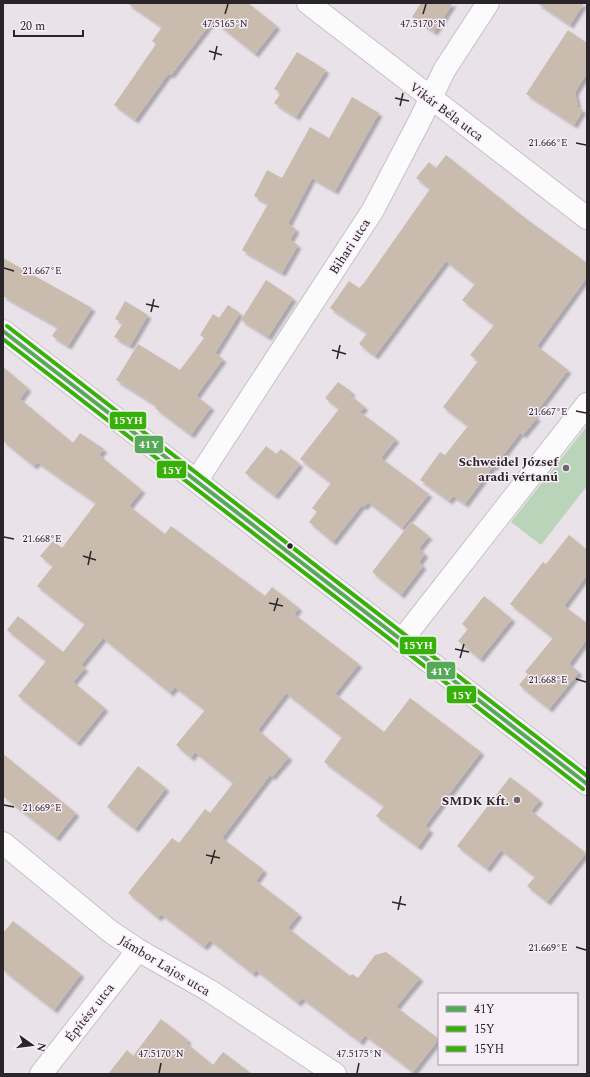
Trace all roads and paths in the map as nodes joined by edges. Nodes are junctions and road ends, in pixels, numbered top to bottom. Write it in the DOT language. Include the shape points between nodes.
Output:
graph roads {
  1 [pos="308,3"];
  2 [pos="488,3"];
  3 [pos="430,98"];
  4 [pos="587,218"];
  5 [pos="3,331"];
  6 [pos="587,404"];
  7 [pos="197,480"];
  8 [pos="401,641"];
  9 [pos="587,784"];
  10 [pos="3,843"];
  11 [pos="138,950"];
  12 [pos="41,1074"];
  13 [pos="335,1074"];
  1 -- 3 [label="street, Vikár Béla utca"];
  2 -- 3 [label="street, Bihari utca" via="445,69"];
  3 -- 4 [label="street, Vikár Béla utca"];
  3 -- 7 [label="street, Bihari utca" via="373,210"];
  5 -- 7 [label="street"];
  6 -- 8 [label="street"];
  7 -- 8 [label="street"];
  8 -- 9 [label="street"];
  10 -- 11 [label="street, Jámbor Lajos utca" via="111,932"];
  11 -- 12 [label="street, Építész utca"];
  11 -- 13 [label="street, Jámbor Lajos utca" via="210,991"];
}
